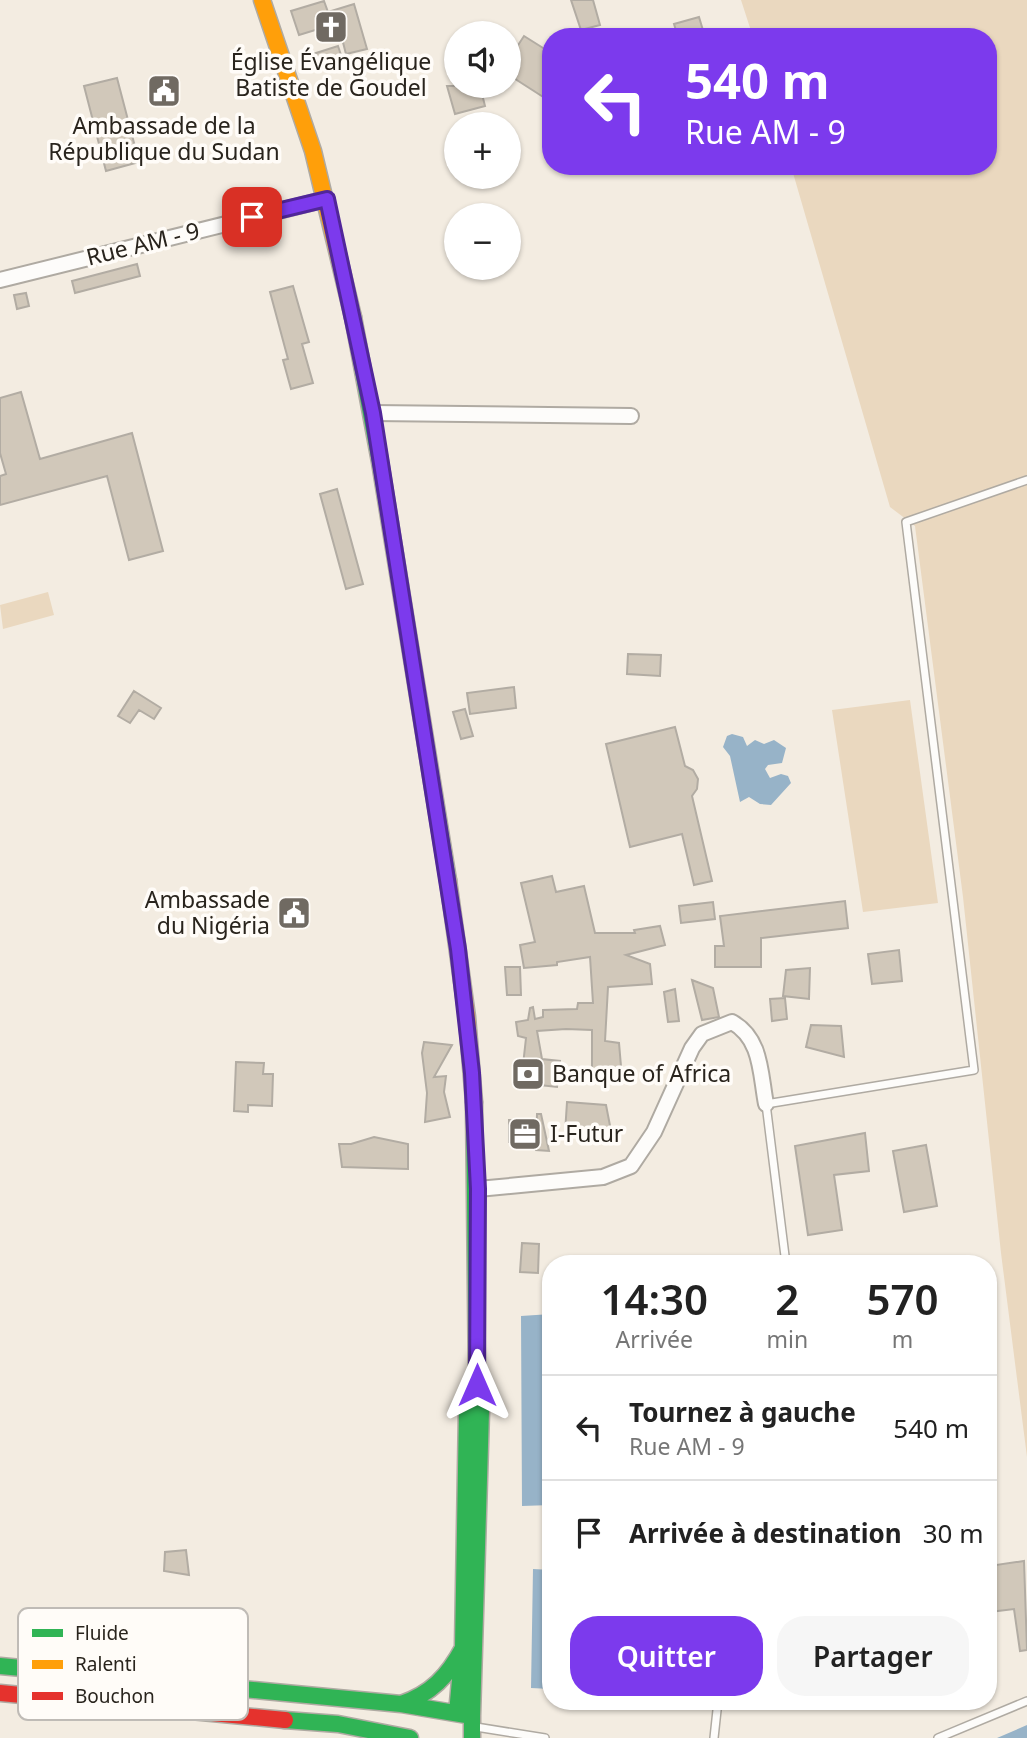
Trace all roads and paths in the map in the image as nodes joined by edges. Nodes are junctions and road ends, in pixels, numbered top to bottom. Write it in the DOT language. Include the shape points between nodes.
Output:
graph roads {
  1 [pos="262,0"];
  2 [pos="327,199"];
  3 [pos="0,280"];
  4 [pos="373,413"];
  5 [pos="631,416"];
  6 [pos="1027,480"];
  7 [pos="766,1104"];
  8 [pos="478,1189"];
  9 [pos="785,1255"];
  10 [pos="477,1385"];
  11 [pos="463,1648"];
  12 [pos="0,1666"];
  13 [pos="18,1668"];
  14 [pos="248,1690"];
  15 [pos="0,1693"];
  16 [pos="18,1695"];
  17 [pos="1027,1701"];
  18 [pos="401,1704"];
  19 [pos="717,1710"];
  20 [pos="245,1720"];
  21 [pos="468,1723"];
  22 [pos="336,1731"];
  23 [pos="404,1737"];
  24 [pos="457,1738"];
  25 [pos="545,1738"];
  26 [pos="714,1738"];
  27 [pos="937,1738"];
  1 -- 2 [label="main road" via="289,67"];
  2 -- 3 [label="street, Rue AM - 9"];
  2 -- 4 [label="main road"];
  4 -- 5 [label="street"];
  4 -- 8 [label="main road" via="458,949 472,1073"];
  6 -- 7 [label="lane" via="906,522 974,1070"];
  7 -- 8 [label="street" via="755,1042 732,1022 718,1025 702,1034 692,1048 654,1132 631,1166 603,1177"];
  7 -- 9 [label="lane"];
  8 -- 10 [label="main road"];
  10 -- 11 [label="main road" via="467,1410"];
  10 -- 21 [label="main road" via="481,1411"];
  11 -- 18 [label="main road" via="444,1681 424,1696"];
  11 -- 21 [label="main road"];
  12 -- 13 [label="main road"];
  14 -- 18 [label="main road"];
  15 -- 16 [label="main road"];
  17 -- 27 [label="lane"];
  18 -- 21 [label="main road"];
  19 -- 26 [label="lane"];
  20 -- 22 [label="main road"];
  21 -- 24 [label="main road"];
  21 -- 25 [label="lane"];
  22 -- 23 [label="main road"];
}
